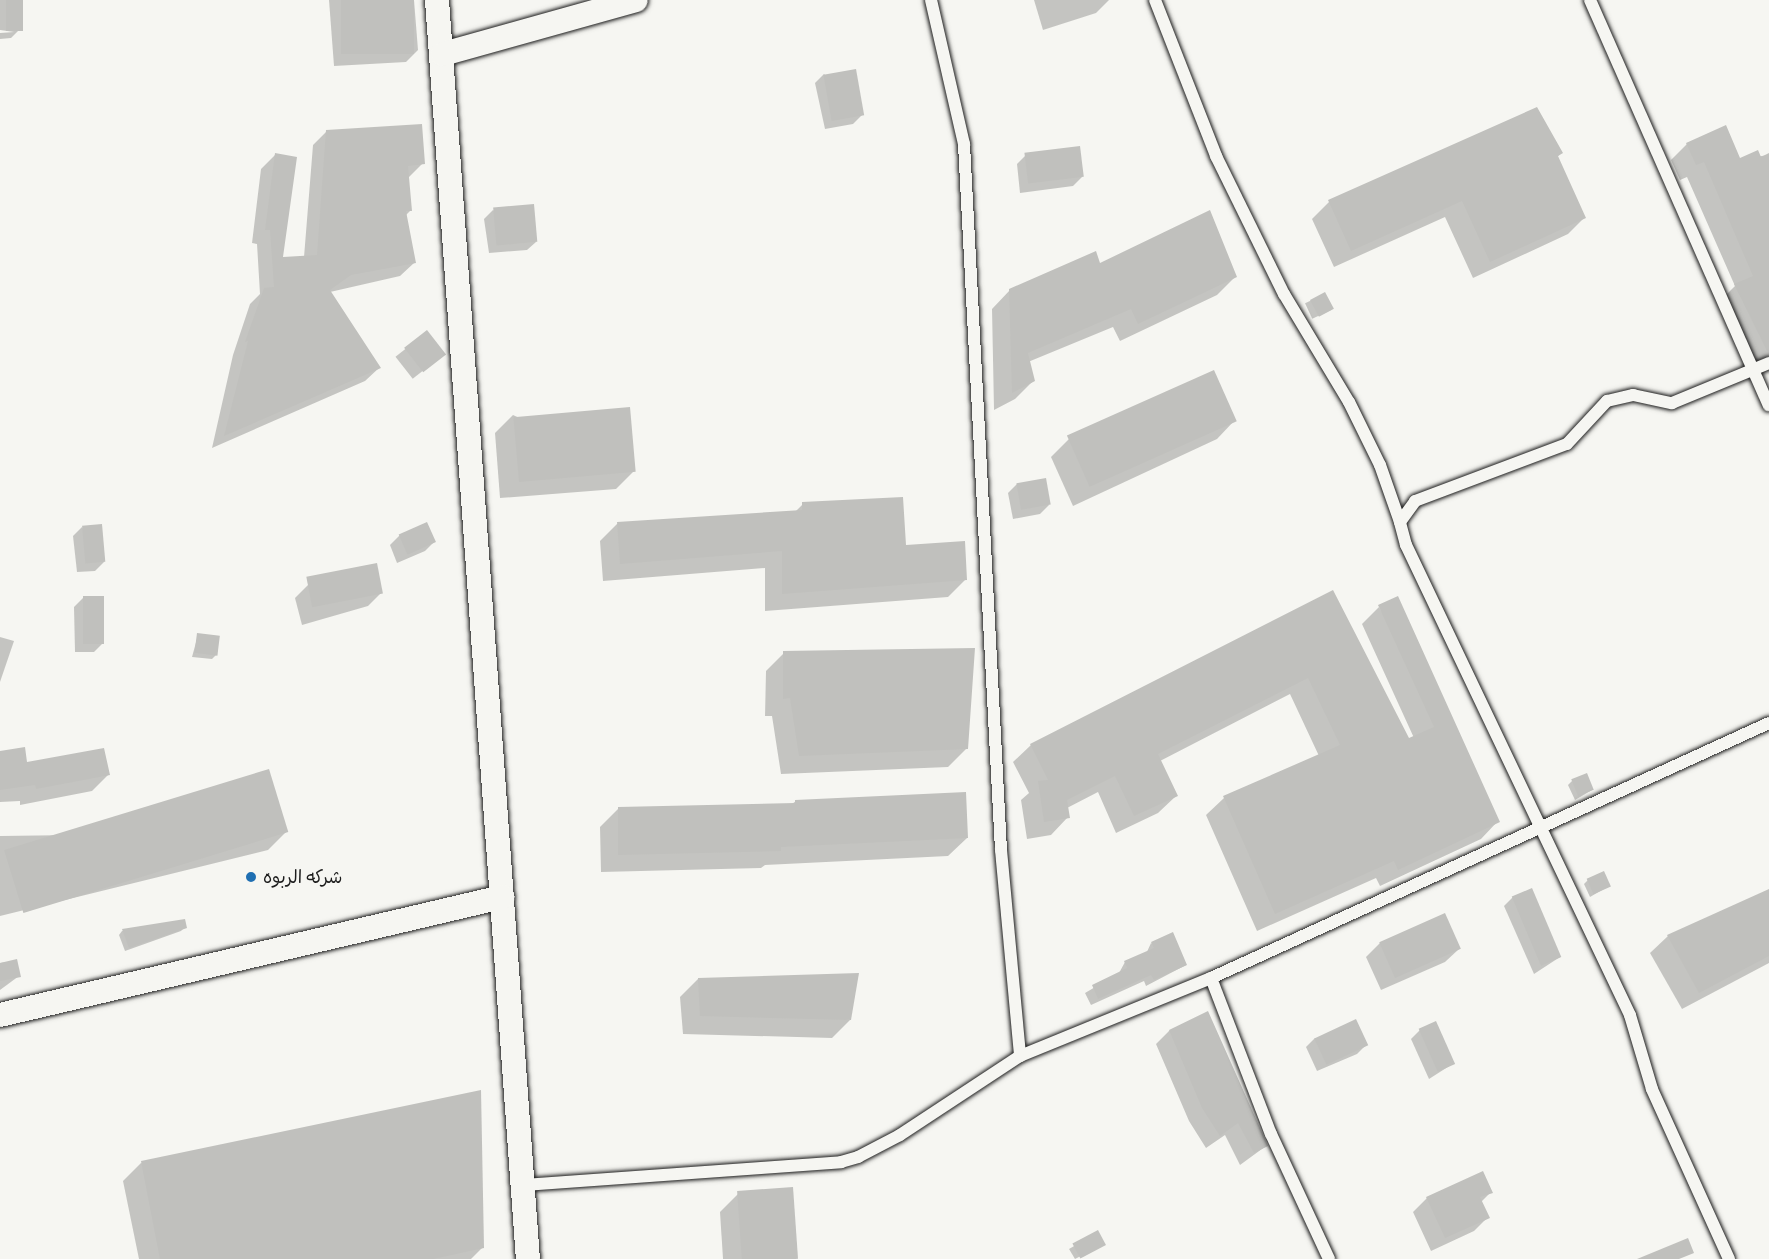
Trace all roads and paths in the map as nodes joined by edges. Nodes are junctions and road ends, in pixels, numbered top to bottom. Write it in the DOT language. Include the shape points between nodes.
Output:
graph roads {
  1 [pos="437,0"];
  2 [pos="636,0"];
  3 [pos="931,0"];
  4 [pos="1155,0"];
  5 [pos="1590,0"];
  6 [pos="443,54"];
  7 [pos="1769,363"];
  8 [pos="1754,370"];
  9 [pos="1769,405"];
  10 [pos="1400,522"];
  11 [pos="1769,723"];
  12 [pos="1542,825"];
  13 [pos="502,897"];
  14 [pos="1211,978"];
  15 [pos="0,1015"];
  16 [pos="1020,1056"];
  17 [pos="524,1185"];
  18 [pos="528,1259"];
  19 [pos="1329,1259"];
  20 [pos="1729,1259"];
  1 -- 6 [label="street"];
  2 -- 6 [label="street"];
  3 -- 16 [label="lane" via="964,144 1001,850"];
  4 -- 10 [label="lane" via="1216,156 1284,294 1354,413 1380,465"];
  5 -- 8 [label="lane"];
  6 -- 13 [label="street"];
  7 -- 8 [label="lane"];
  8 -- 9 [label="lane"];
  8 -- 10 [label="lane" via="1672,403 1618,396 1599,408 1566,444 1415,501"];
  10 -- 12 [label="lane" via="1406,545"];
  11 -- 12 [label="lane"];
  12 -- 14 [label="lane"];
  12 -- 20 [label="lane" via="1630,1015 1653,1089"];
  13 -- 15 [label="street"];
  13 -- 17 [label="street"];
  14 -- 16 [label="lane"];
  14 -- 19 [label="lane" via="1271,1134"];
  16 -- 17 [label="lane" via="900,1135 842,1162"];
  17 -- 18 [label="street"];
}
